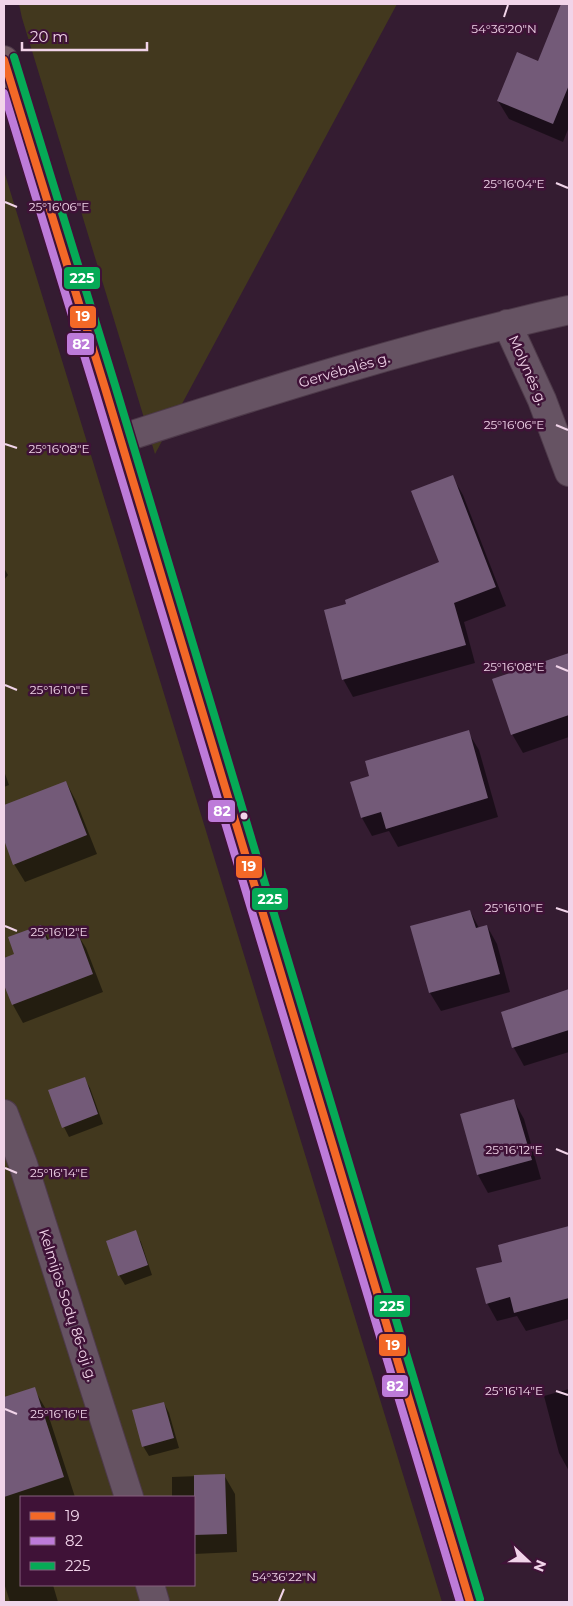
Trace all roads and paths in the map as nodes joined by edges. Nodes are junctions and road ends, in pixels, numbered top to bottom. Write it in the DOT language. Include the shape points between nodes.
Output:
graph roads {
  1 [pos="4,60"];
  2 [pos="569,310"];
  3 [pos="507,324"];
  4 [pos="120,439"];
  5 [pos="569,472"];
  6 [pos="4,1114"];
  7 [pos="129,1496"];
  8 [pos="150,1586"];
  9 [pos="155,1602"];
  10 [pos="470,1602"];
  1 -- 4 [label="main road"];
  2 -- 3 [label="street, Gervėbalės g."];
  3 -- 4 [label="street, Gervėbalės g." via="300,382"];
  3 -- 5 [label="street, Molynės g." via="542,400"];
  4 -- 10 [label="main road"];
  6 -- 7 [label="street, Kelmijos Sodų 86-oji g." via="23,1164"];
  8 -- 9 [label="street"];
}
